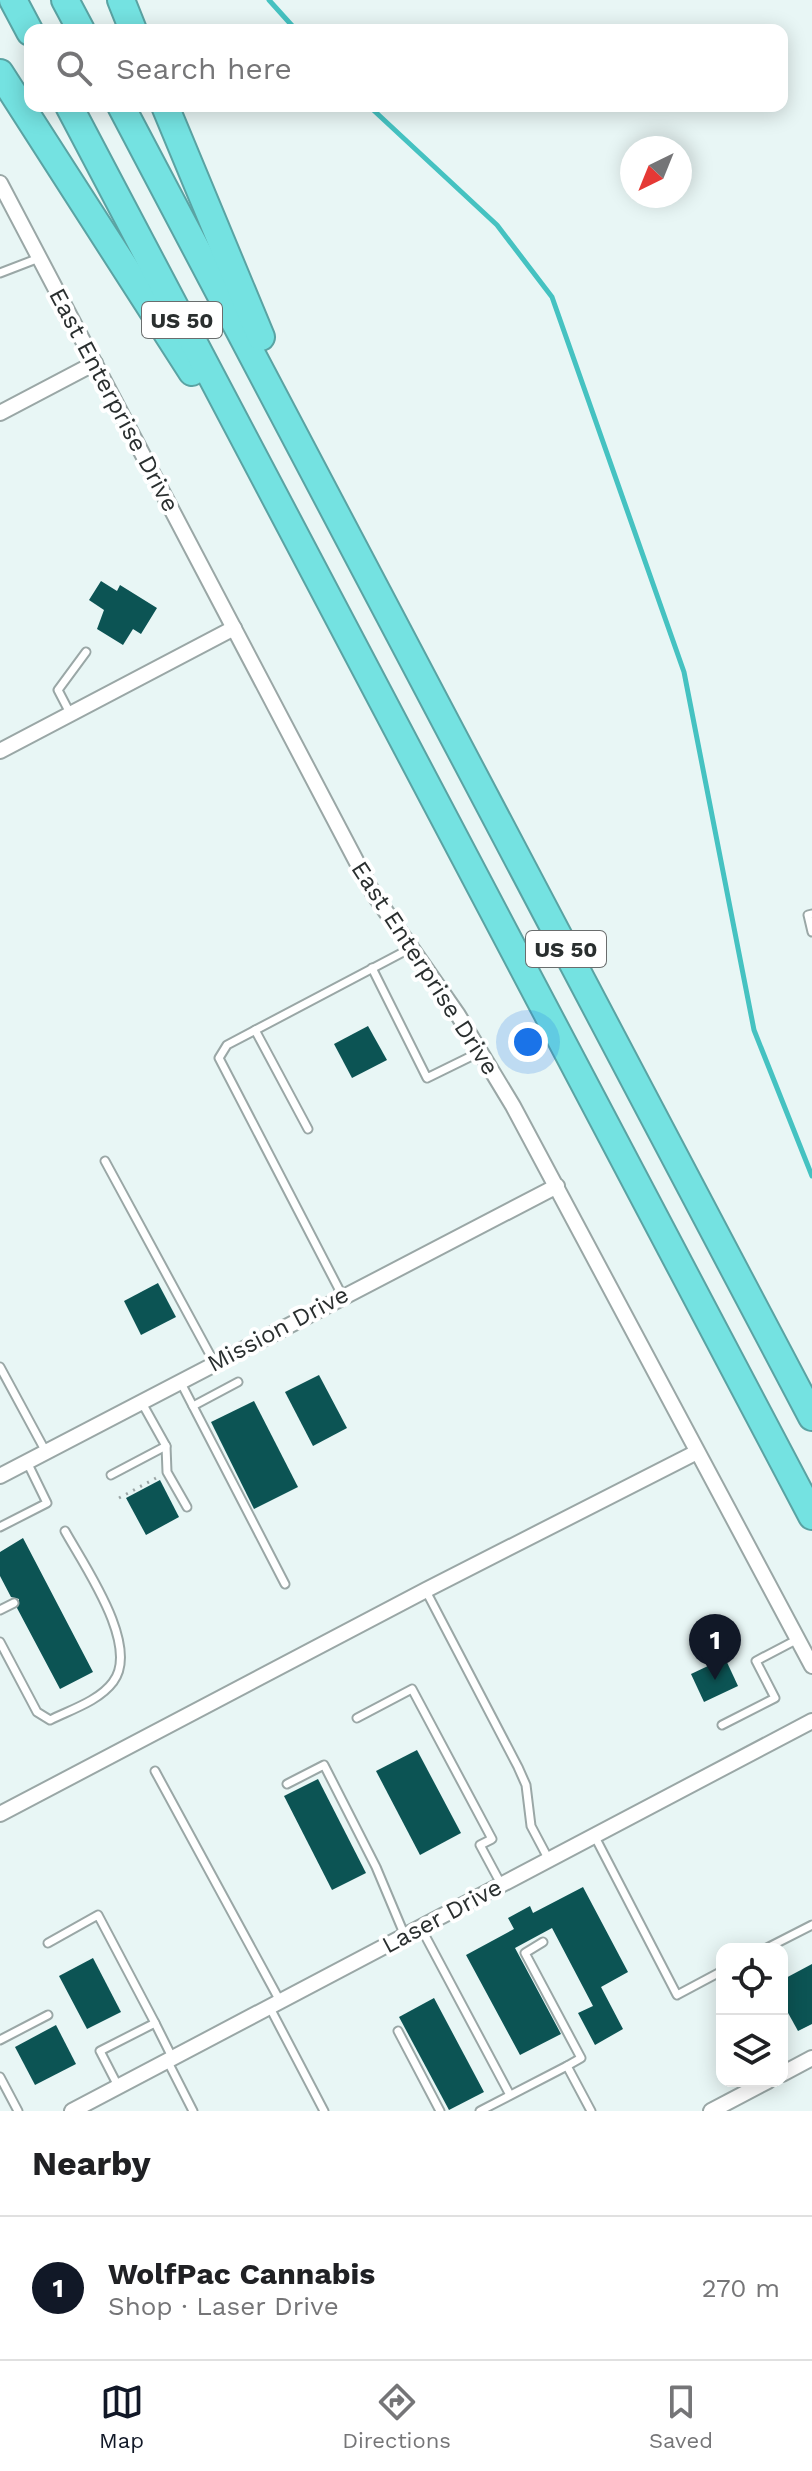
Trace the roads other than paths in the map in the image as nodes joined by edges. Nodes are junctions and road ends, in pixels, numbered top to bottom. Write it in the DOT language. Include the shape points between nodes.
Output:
graph roads {
  1 [pos="13,0"];
  2 [pos="65,0"];
  3 [pos="121,0"];
  4 [pos="26,24"];
  5 [pos="78,24"];
  6 [pos="131,24"];
  7 [pos="0,73"];
  8 [pos="24,111"];
  9 [pos="25,112"];
  10 [pos="72,112"];
  11 [pos="124,112"];
  12 [pos="167,112"];
  13 [pos="0,183"];
  14 [pos="39,258"];
  15 [pos="0,273"];
  16 [pos="95,363"];
  17 [pos="0,413"];
  18 [pos="320,481"];
  19 [pos="295,534"];
  20 [pos="234,628"];
  21 [pos="86,652"];
  22 [pos="71,715"];
  23 [pos="0,751"];
  24 [pos="812,914"];
  25 [pos="812,932"];
  26 [pos="411,948"];
  27 [pos="372,968"];
  28 [pos="255,1030"];
  29 [pos="480,1052"];
  30 [pos="308,1129"];
  31 [pos="105,1161"];
  32 [pos="557,1186"];
  33 [pos="342,1295"];
  34 [pos="214,1362"];
  35 [pos="0,1367"];
  36 [pos="180,1381"];
  37 [pos="238,1382"];
  38 [pos="141,1401"];
  39 [pos="193,1406"];
  40 [pos="812,1417"];
  41 [pos="166,1446"];
  42 [pos="46,1452"];
  43 [pos="695,1453"];
  44 [pos="27,1462"];
  45 [pos="111,1475"];
  46 [pos="0,1476"];
  47 [pos="187,1507"];
  48 [pos="812,1516"];
  49 [pos="0,1527"];
  50 [pos="65,1531"];
  51 [pos="285,1584"];
  52 [pos="426,1590"];
  53 [pos="14,1603"];
  54 [pos="0,1610"];
  55 [pos="798,1639"];
  56 [pos="0,1642"];
  57 [pos="812,1666"];
  58 [pos="357,1718"];
  59 [pos="812,1721"];
  60 [pos="722,1725"];
  61 [pos="155,1771"];
  62 [pos="287,1784"];
  63 [pos="0,1814"];
  64 [pos="594,1835"];
  65 [pos="549,1860"];
  66 [pos="502,1885"];
  67 [pos="812,1925"];
  68 [pos="421,1928"];
  69 [pos="405,1936"];
  70 [pos="543,1942"];
  71 [pos="48,1943"];
  72 [pos="777,1943"];
  73 [pos="716,1974"];
  74 [pos="275,2004"];
  75 [pos="48,2015"];
  76 [pos="155,2023"];
  77 [pos="398,2031"];
  78 [pos="0,2040"];
  79 [pos="812,2058"];
  80 [pos="169,2059"];
  81 [pos="567,2066"];
  82 [pos="788,2071"];
  83 [pos="0,2077"];
  84 [pos="118,2086"];
  85 [pos="757,2087"];
  86 [pos="510,2095"];
  87 [pos="79,2109"];
  88 [pos="18,2111"];
  89 [pos="193,2111"];
  90 [pos="324,2111"];
  91 [pos="440,2111"];
  92 [pos="480,2111"];
  93 [pos="591,2111"];
  94 [pos="711,2111"];
  1 -- 4 [label="highway"];
  2 -- 5 [label="highway"];
  3 -- 6 [label="highway"];
  7 -- 8 [label="highway"];
  9 -- 19 [label="highway"];
  10 -- 19 [label="highway, US 50"];
  11 -- 18 [label="highway, US 50"];
  12 -- 18 [label="highway"];
  13 -- 14 [label="street, East Enterprise Drive"];
  14 -- 15 [label="lane"];
  14 -- 16 [label="street, East Enterprise Drive"];
  16 -- 17 [label="street"];
  16 -- 20 [label="street, East Enterprise Drive"];
  18 -- 40 [label="highway, US 50"];
  19 -- 48 [label="highway, US 50"];
  20 -- 22 [label="street"];
  20 -- 26 [label="street, East Enterprise Drive" via="373,893"];
  21 -- 22 [label="lane" via="58,690"];
  22 -- 23 [label="street"];
  24 -- 25 [label="lane"];
  26 -- 27 [label="lane"];
  26 -- 29 [label="street, East Enterprise Drive"];
  27 -- 28 [label="lane"];
  27 -- 29 [label="lane" via="427,1078"];
  28 -- 30 [label="lane"];
  28 -- 33 [label="lane" via="221,1051 223,1069"];
  29 -- 32 [label="street, East Enterprise Drive"];
  31 -- 34 [label="lane"];
  32 -- 33 [label="street, Mission Drive"];
  32 -- 43 [label="street, East Enterprise Drive"];
  33 -- 34 [label="street, Mission Drive"];
  34 -- 36 [label="street, Mission Drive"];
  35 -- 42 [label="lane"];
  36 -- 38 [label="street, Mission Drive"];
  36 -- 39 [label="lane"];
  37 -- 39 [label="lane"];
  38 -- 41 [label="lane"];
  38 -- 42 [label="street, Mission Drive"];
  39 -- 51 [label="lane"];
  41 -- 45 [label="lane"];
  41 -- 47 [label="lane" via="167,1472"];
  42 -- 44 [label="street, Mission Drive"];
  43 -- 52 [label="street"];
  43 -- 55 [label="street, East Enterprise Drive"];
  44 -- 46 [label="street, Mission Drive"];
  44 -- 49 [label="lane" via="47,1503"];
  50 -- 56 [label="lane" via="112,1616 120,1641 115,1680 50,1720 37,1712"];
  52 -- 63 [label="street"];
  52 -- 65 [label="lane" via="518,1767 531,1826"];
  53 -- 54 [label="lane"];
  55 -- 57 [label="street, East Enterprise Drive"];
  55 -- 60 [label="lane" via="756,1661 775,1698"];
  58 -- 66 [label="lane" via="412,1689 492,1839 480,1845"];
  59 -- 64 [label="street, Laser Drive"];
  61 -- 74 [label="lane"];
  62 -- 69 [label="lane" via="324,1765"];
  64 -- 65 [label="street, Laser Drive"];
  64 -- 73 [label="lane" via="677,1995"];
  65 -- 66 [label="street, Laser Drive"];
  66 -- 68 [label="street, Laser Drive"];
  67 -- 72 [label="lane"];
  68 -- 69 [label="street, Laser Drive"];
  68 -- 86 [label="lane"];
  69 -- 74 [label="street, Laser Drive"];
  70 -- 81 [label="lane" via="525,1953 581,2058"];
  71 -- 76 [label="lane" via="98,1915"];
  74 -- 80 [label="street, Laser Drive"];
  74 -- 90 [label="lane"];
  75 -- 78 [label="lane"];
  76 -- 80 [label="lane"];
  76 -- 84 [label="lane" via="100,2051"];
  77 -- 91 [label="lane"];
  79 -- 82 [label="street"];
  80 -- 84 [label="street, Laser Drive"];
  80 -- 89 [label="lane"];
  81 -- 86 [label="lane"];
  81 -- 93 [label="lane"];
  83 -- 88 [label="lane"];
  84 -- 87 [label="street, Laser Drive"];
  85 -- 94 [label="street"];
  86 -- 92 [label="lane"];
}
